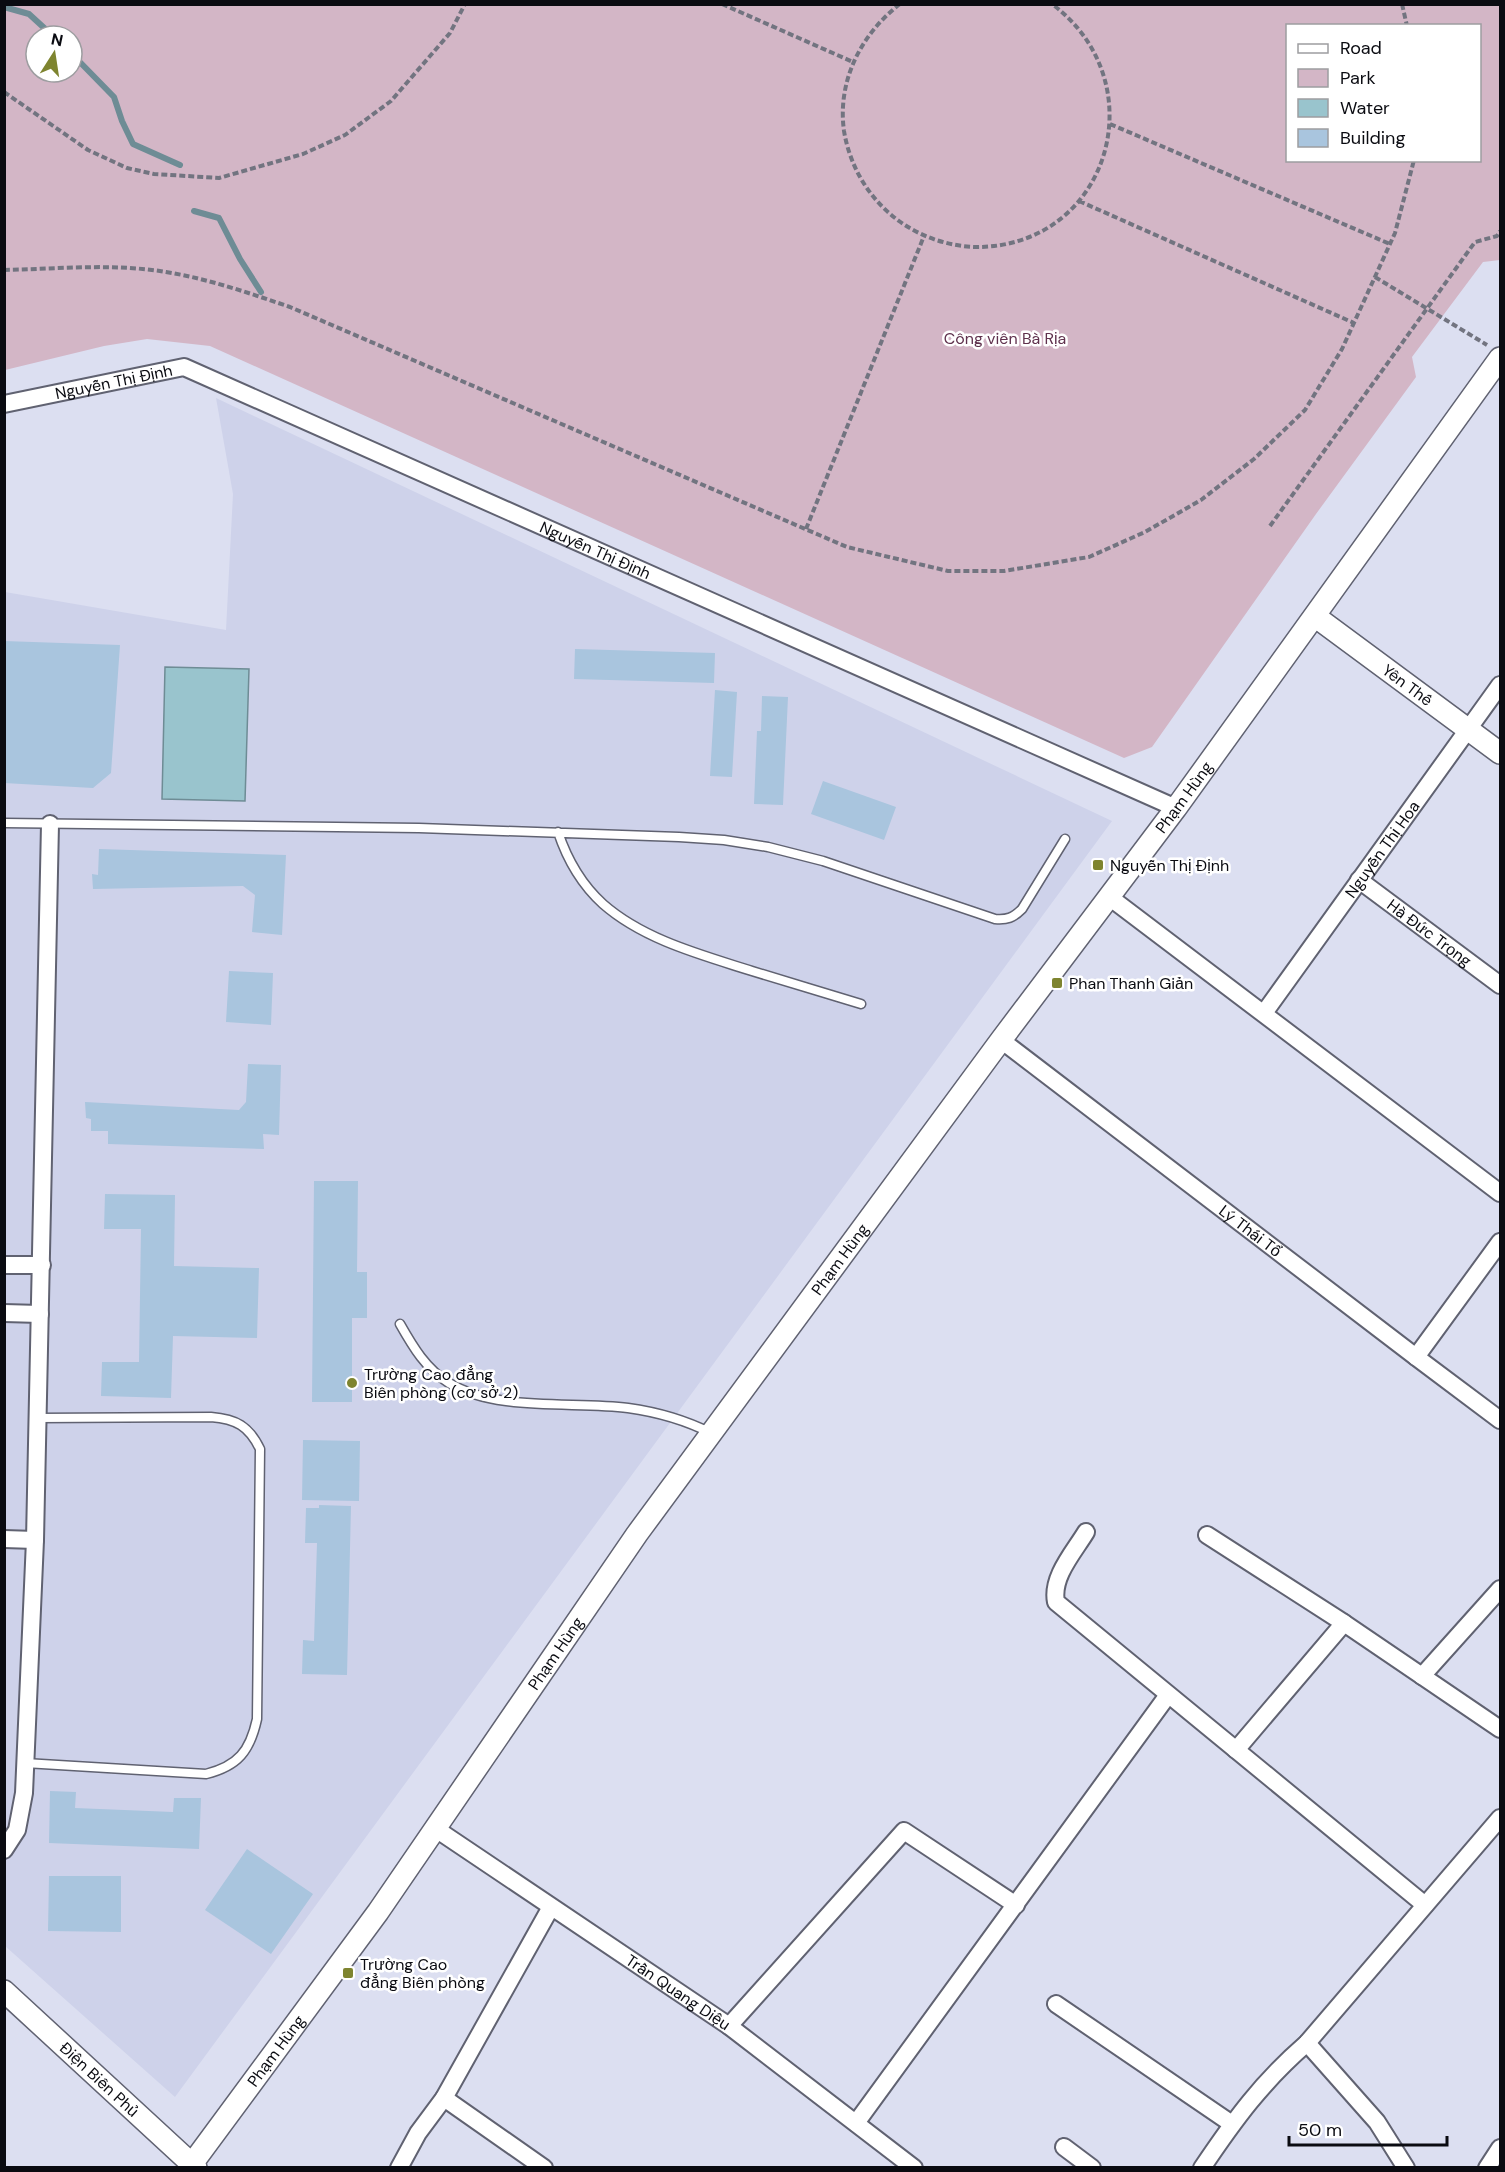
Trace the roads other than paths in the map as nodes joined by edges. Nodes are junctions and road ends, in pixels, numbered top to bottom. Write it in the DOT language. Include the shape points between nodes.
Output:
graph roads {
  1 [pos="1496,353"];
  2 [pos="4,404"];
  3 [pos="1316,617"];
  4 [pos="1500,685"];
  5 [pos="1469,729"];
  6 [pos="1500,753"];
  7 [pos="1176,808"];
  8 [pos="4,823"];
  9 [pos="50,824"];
  10 [pos="558,832"];
  11 [pos="1065,839"];
  12 [pos="1359,880"];
  13 [pos="1108,896"];
  14 [pos="1500,985"];
  15 [pos="861,1004"];
  16 [pos="1264,1012"];
  17 [pos="1001,1040"];
  18 [pos="1500,1193"];
  19 [pos="1500,1242"];
  20 [pos="42,1264"];
  21 [pos="4,1265"];
  22 [pos="4,1313"];
  23 [pos="40,1314"];
  24 [pos="400,1324"];
  25 [pos="1416,1358"];
  26 [pos="38,1418"];
  27 [pos="1500,1420"];
  28 [pos="711,1433"];
  29 [pos="1086,1532"];
  30 [pos="1207,1535"];
  31 [pos="4,1539"];
  32 [pos="35,1540"];
  33 [pos="1500,1589"];
  34 [pos="1344,1623"];
  35 [pos="1422,1676"];
  36 [pos="1168,1695"];
  37 [pos="1500,1729"];
  38 [pos="1236,1750"];
  39 [pos="25,1763"];
  40 [pos="1500,1818"];
  41 [pos="436,1829"];
  42 [pos="4,1850"];
  43 [pos="1016,1905"];
  44 [pos="1425,1905"];
  45 [pos="551,1907"];
  46 [pos="4,1991"];
  47 [pos="1056,2004"];
  48 [pos="729,2026"];
  49 [pos="1307,2043"];
  50 [pos="444,2098"];
  51 [pos="856,2123"];
  52 [pos="1232,2124"];
  53 [pos="1065,2146"];
  54 [pos="1500,2148"];
  55 [pos="192,2166"];
  56 [pos="399,2168"];
  57 [pos="544,2168"];
  58 [pos="914,2168"];
  59 [pos="1092,2168"];
  60 [pos="1202,2168"];
  61 [pos="1406,2168"];
  62 [pos="1486,2168"];
  1 -- 3 [label="street, Phạm Hùng"];
  2 -- 7 [label="street, Nguyễn Thị Định" via="184,366"];
  3 -- 5 [label="street, Yên Thế"];
  3 -- 7 [label="street, Phạm Hùng"];
  4 -- 5 [label="street, Nguyễn Thị Hoa"];
  5 -- 6 [label="street, Yên Thế"];
  5 -- 12 [label="street, Nguyễn Thị Hoa"];
  7 -- 13 [label="street, Phạm Hùng"];
  8 -- 9 [label="lane"];
  9 -- 10 [label="lane"];
  9 -- 20 [label="street"];
  10 -- 11 [label="lane" via="680,837 768,847 1005,920 1022,909"];
  10 -- 15 [label="lane" via="572,866 591,891 641,929 723,962"];
  12 -- 14 [label="street, Hà Đức Trọng"];
  12 -- 16 [label="street, Nguyễn Thị Hoa"];
  13 -- 16 [label="street"];
  13 -- 17 [label="street, Phạm Hùng"];
  16 -- 18 [label="street"];
  17 -- 25 [label="street, Lý Thái Tổ"];
  17 -- 28 [label="street, Phạm Hùng"];
  19 -- 25 [label="street"];
  20 -- 21 [label="street"];
  20 -- 23 [label="street"];
  22 -- 23 [label="street"];
  23 -- 26 [label="street"];
  24 -- 28 [label="lane" via="414,1350 430,1368 469,1393 555,1405 628,1408 686,1421"];
  25 -- 27 [label="street, Lý Thái Tổ"];
  26 -- 32 [label="street"];
  26 -- 39 [label="lane" via="226,1418 253,1434 260,1449 257,1719 254,1736 237,1761 206,1774"];
  28 -- 41 [label="street, Phạm Hùng" via="637,1534"];
  29 -- 36 [label="street" via="1056,1581 1056,1602"];
  30 -- 34 [label="street"];
  31 -- 32 [label="street"];
  32 -- 39 [label="street"];
  33 -- 35 [label="street"];
  34 -- 35 [label="street"];
  34 -- 38 [label="street"];
  35 -- 37 [label="street"];
  36 -- 38 [label="street"];
  36 -- 43 [label="street"];
  38 -- 44 [label="street"];
  39 -- 42 [label="street" via="22,1813"];
  40 -- 44 [label="street"];
  41 -- 45 [label="street, Trần Quang Diệu"];
  41 -- 55 [label="street, Phạm Hùng"];
  43 -- 48 [label="street" via="904,1830"];
  43 -- 51 [label="street"];
  44 -- 49 [label="street"];
  45 -- 48 [label="street, Trần Quang Diệu"];
  45 -- 50 [label="street"];
  46 -- 55 [label="street, Điện Biên Phủ"];
  47 -- 52 [label="street"];
  48 -- 51 [label="street, Trần Quang Diệu"];
  49 -- 52 [label="street" via="1250,2099"];
  49 -- 61 [label="street" via="1377,2122"];
  50 -- 56 [label="street"];
  50 -- 57 [label="street"];
  51 -- 58 [label="street, Trần Quang Diệu"];
  52 -- 60 [label="street"];
  53 -- 59 [label="street"];
  54 -- 62 [label="street"];
}
